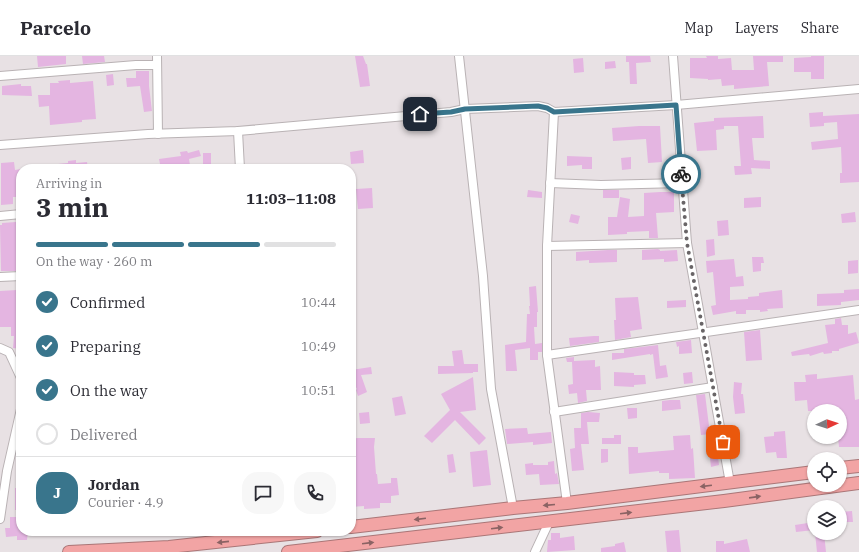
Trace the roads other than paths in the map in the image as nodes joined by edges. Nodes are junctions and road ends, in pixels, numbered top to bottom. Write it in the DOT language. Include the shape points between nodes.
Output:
graph roads {
  1 [pos="157,56"];
  2 [pos="459,56"];
  3 [pos="673,56"];
  4 [pos="156,65"];
  5 [pos="0,76"];
  6 [pos="859,89"];
  7 [pos="676,105"];
  8 [pos="465,109"];
  9 [pos="554,112"];
  10 [pos="238,131"];
  11 [pos="158,134"];
  12 [pos="0,145"];
  13 [pos="240,164"];
  14 [pos="682,182"];
  15 [pos="550,183"];
  16 [pos="16,214"];
  17 [pos="0,216"];
  18 [pos="687,243"];
  19 [pos="547,246"];
  20 [pos="16,276"];
  21 [pos="0,277"];
  22 [pos="859,310"];
  23 [pos="703,333"];
  24 [pos="0,348"];
  25 [pos="547,355"];
  26 [pos="16,367"];
  27 [pos="713,387"];
  28 [pos="554,412"];
  29 [pos="16,426"];
  30 [pos="859,466"];
  31 [pos="847,467"];
  32 [pos="3,471"];
  33 [pos="807,473"];
  34 [pos="730,483"];
  35 [pos="859,483"];
  36 [pos="567,503"];
  37 [pos="513,508"];
  38 [pos="0,519"];
  39 [pos="549,522"];
  40 [pos="356,526"];
  41 [pos="250,536"];
  42 [pos="69,552"];
  43 [pos="288,552"];
  44 [pos="535,552"];
  1 -- 4 [label="street"];
  2 -- 8 [label="street"];
  3 -- 7 [label="street"];
  4 -- 5 [label="street"];
  4 -- 11 [label="street"];
  6 -- 7 [label="street"];
  7 -- 9 [label="street"];
  7 -- 14 [label="street"];
  8 -- 9 [label="street" via="538,106"];
  8 -- 10 [label="street"];
  8 -- 37 [label="street" via="483,276 491,389"];
  9 -- 15 [label="street"];
  10 -- 11 [label="street"];
  10 -- 13 [label="street"];
  11 -- 12 [label="street"];
  14 -- 15 [label="street" via="601,185"];
  14 -- 18 [label="street"];
  15 -- 19 [label="street"];
  16 -- 17 [label="street"];
  18 -- 19 [label="street"];
  18 -- 23 [label="street"];
  19 -- 25 [label="street"];
  20 -- 21 [label="street"];
  22 -- 23 [label="street"];
  23 -- 25 [label="street"];
  23 -- 27 [label="street"];
  24 -- 26 [label="street" via="9,352"];
  25 -- 28 [label="street"];
  27 -- 28 [label="street"];
  27 -- 34 [label="street"];
  28 -- 36 [label="street"];
  29 -- 32 [label="street"];
  30 -- 31 [label="highway"];
  32 -- 38 [label="street"];
  33 -- 34 [label="highway"];
  34 -- 36 [label="highway, one-way"];
  39 -- 35 [label="highway, one-way"];
  36 -- 37 [label="highway, one-way"];
  37 -- 40 [label="highway, one-way"];
  43 -- 39 [label="highway, one-way"];
  39 -- 44 [label="street"];
  41 -- 42 [label="highway, one-way" via="169,547"];
}
